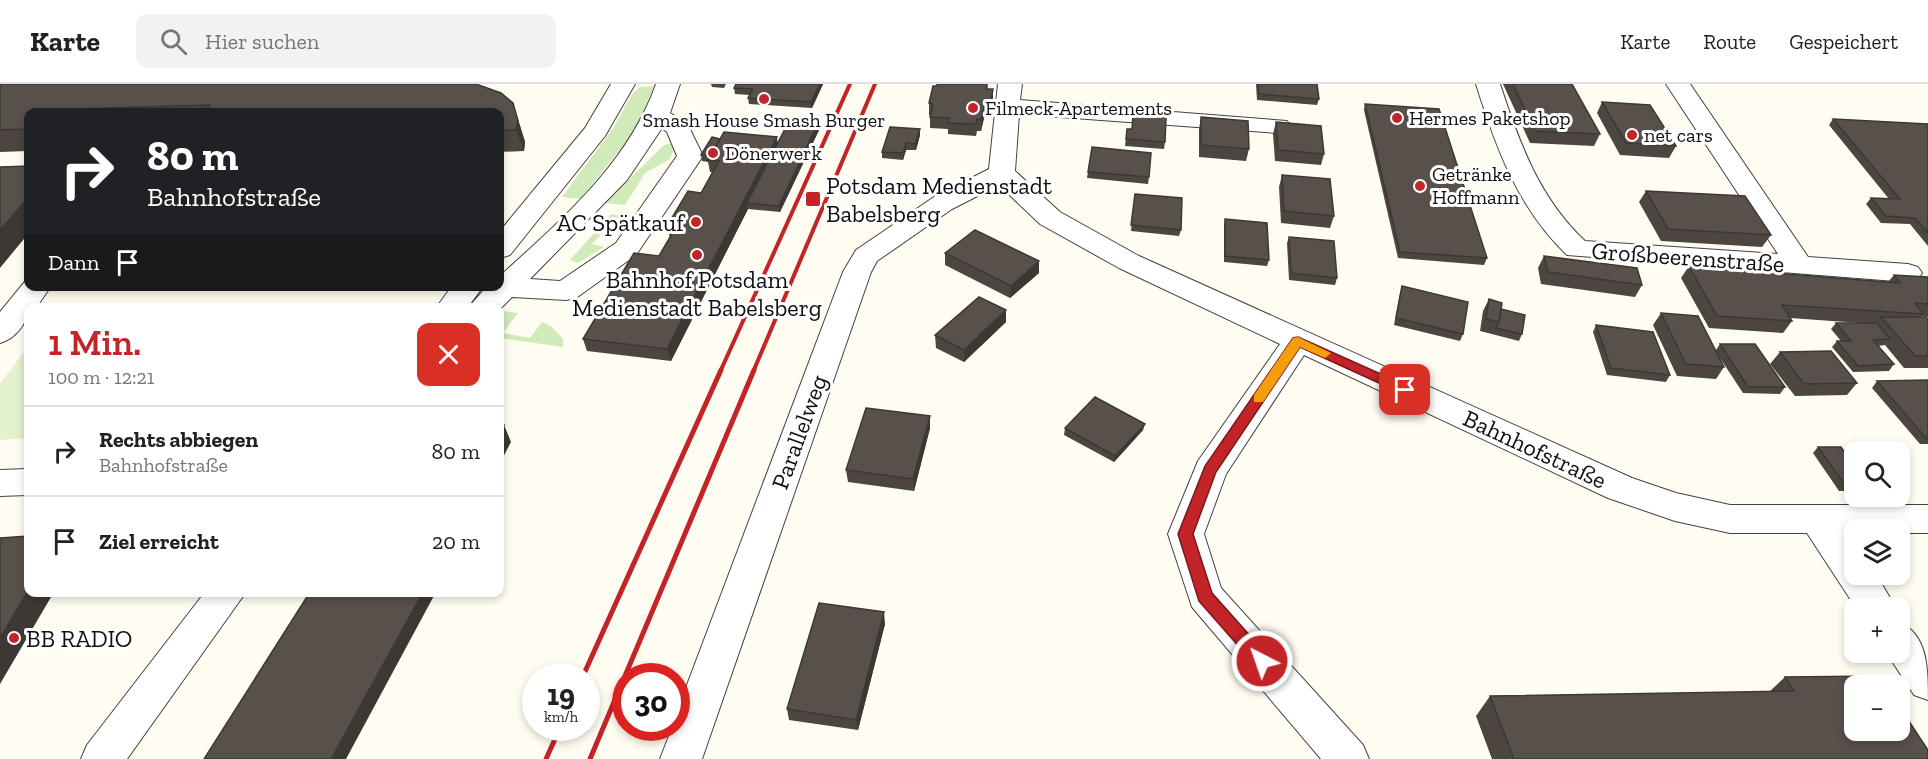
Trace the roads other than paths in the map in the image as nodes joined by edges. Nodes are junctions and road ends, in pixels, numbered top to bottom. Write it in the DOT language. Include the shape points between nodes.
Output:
graph roads {
  1 [pos="623,84"];
  2 [pos="668,84"];
  3 [pos="1488,84"];
  4 [pos="1678,84"];
  5 [pos="1009,95"];
  6 [pos="659,116"];
  7 [pos="1278,126"];
  8 [pos="1002,173"];
  9 [pos="504,244"];
  10 [pos="1799,265"];
  11 [pos="1908,273"];
  12 [pos="504,282"];
  13 [pos="504,287"];
  14 [pos="33,291"];
  15 [pos="464,291"];
  16 [pos="496,291"];
  17 [pos="455,303"];
  18 [pos="487,303"];
  19 [pos="0,333"];
  20 [pos="1298,341"];
  21 [pos="24,482"];
  22 [pos="0,483"];
  23 [pos="1817,519"];
  24 [pos="1928,519"];
  25 [pos="1844,559"];
  26 [pos="223,597"];
  27 [pos="1910,655"];
  28 [pos="1928,682"];
  29 [pos="102,759"];
  30 [pos="681,759"];
  31 [pos="1348,759"];
  1 -- 9 [label="street" via="596,131"];
  2 -- 6 [label="street"];
  3 -- 10 [label="street, Großbeerenstraße" via="1509,149 1540,208 1558,234 1577,249"];
  4 -- 10 [label="street, Großbeerenstraße"];
  5 -- 7 [label="street"];
  5 -- 8 [label="street"];
  6 -- 12 [label="street" via="633,156 583,211"];
  6 -- 13 [label="street" via="678,128 690,156 626,249 566,291"];
  8 -- 20 [label="street, Bahnhofstraße" via="1050,218 1129,262"];
  8 -- 30 [label="street, Parallelweg" via="943,203 866,256 857,272"];
  10 -- 11 [label="street"];
  14 -- 19 [label="street"];
  15 -- 17 [label="street"];
  16 -- 18 [label="street"];
  20 -- 23 [label="street, Bahnhofstraße" via="1620,488 1675,507 1730,519"];
  20 -- 31 [label="street" via="1210,470 1186,534 1205,596"];
  21 -- 22 [label="street"];
  23 -- 24 [label="street, Bahnhofstraße"];
  23 -- 25 [label="street"];
  26 -- 29 [label="street"];
  27 -- 28 [label="street"];
}
